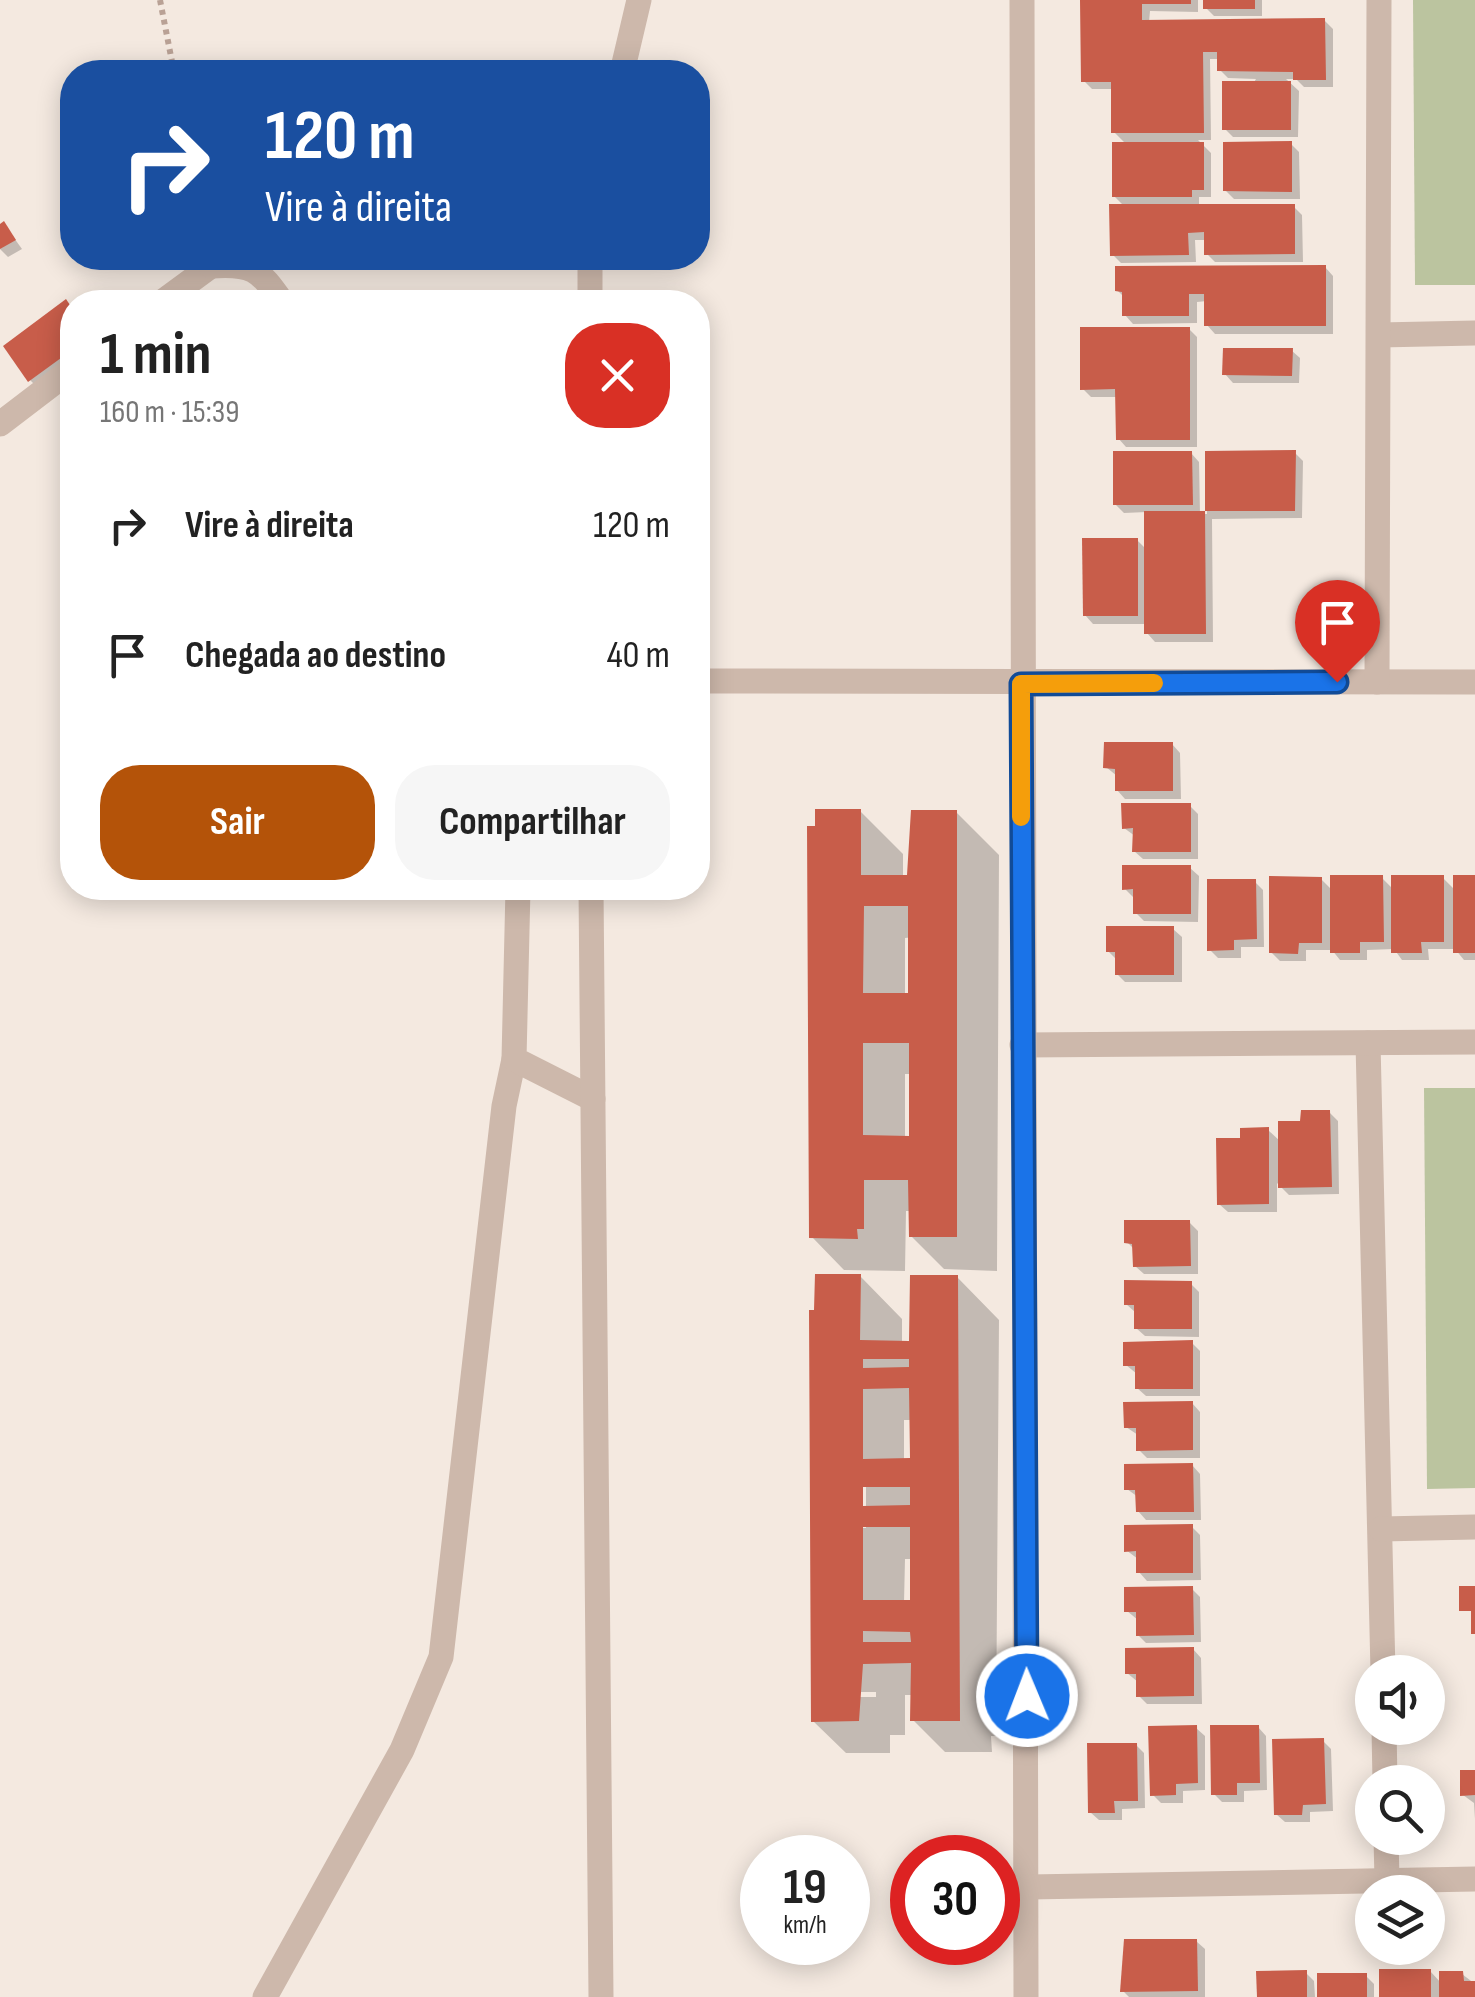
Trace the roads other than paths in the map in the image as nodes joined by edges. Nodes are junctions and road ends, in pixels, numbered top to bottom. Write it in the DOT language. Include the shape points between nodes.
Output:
graph roads {
  1 [pos="639,0"];
  2 [pos="1022,0"];
  3 [pos="1379,0"];
  4 [pos="625,60"];
  5 [pos="206,270"];
  6 [pos="255,270"];
  7 [pos="178,290"];
  8 [pos="274,290"];
  9 [pos="1475,333"];
  10 [pos="1379,335"];
  11 [pos="60,379"];
  12 [pos="0,424"];
  13 [pos="710,681"];
  14 [pos="1377,682"];
  15 [pos="1475,682"];
  16 [pos="1021,684"];
  17 [pos="518,900"];
  18 [pos="591,900"];
  19 [pos="1475,1042"];
  20 [pos="1368,1043"];
  21 [pos="1022,1045"];
  22 [pos="514,1058"];
  23 [pos="592,1099"];
  24 [pos="1475,1527"];
  25 [pos="1380,1528"];
  26 [pos="1383,1655"];
  27 [pos="1445,1880"];
  28 [pos="1475,1880"];
  29 [pos="1355,1881"];
  30 [pos="1028,1887"];
  31 [pos="265,1997"];
  32 [pos="601,1997"];
  33 [pos="1026,1997"];
  1 -- 4 [label="street"];
  2 -- 16 [label="street"];
  3 -- 10 [label="street"];
  5 -- 7 [label="street"];
  6 -- 8 [label="street"];
  9 -- 10 [label="street"];
  10 -- 14 [label="street"];
  11 -- 12 [label="street"];
  13 -- 16 [label="street"];
  14 -- 15 [label="street"];
  14 -- 16 [label="street"];
  16 -- 21 [label="street"];
  17 -- 22 [label="street"];
  18 -- 23 [label="street"];
  19 -- 20 [label="street"];
  20 -- 21 [label="street"];
  20 -- 25 [label="street"];
  21 -- 30 [label="street"];
  22 -- 23 [label="street"];
  22 -- 31 [label="street" via="441,1657 402,1750"];
  23 -- 32 [label="street"];
  24 -- 25 [label="street"];
  25 -- 26 [label="street"];
  27 -- 28 [label="street"];
  29 -- 30 [label="street"];
  30 -- 33 [label="street"];
}
